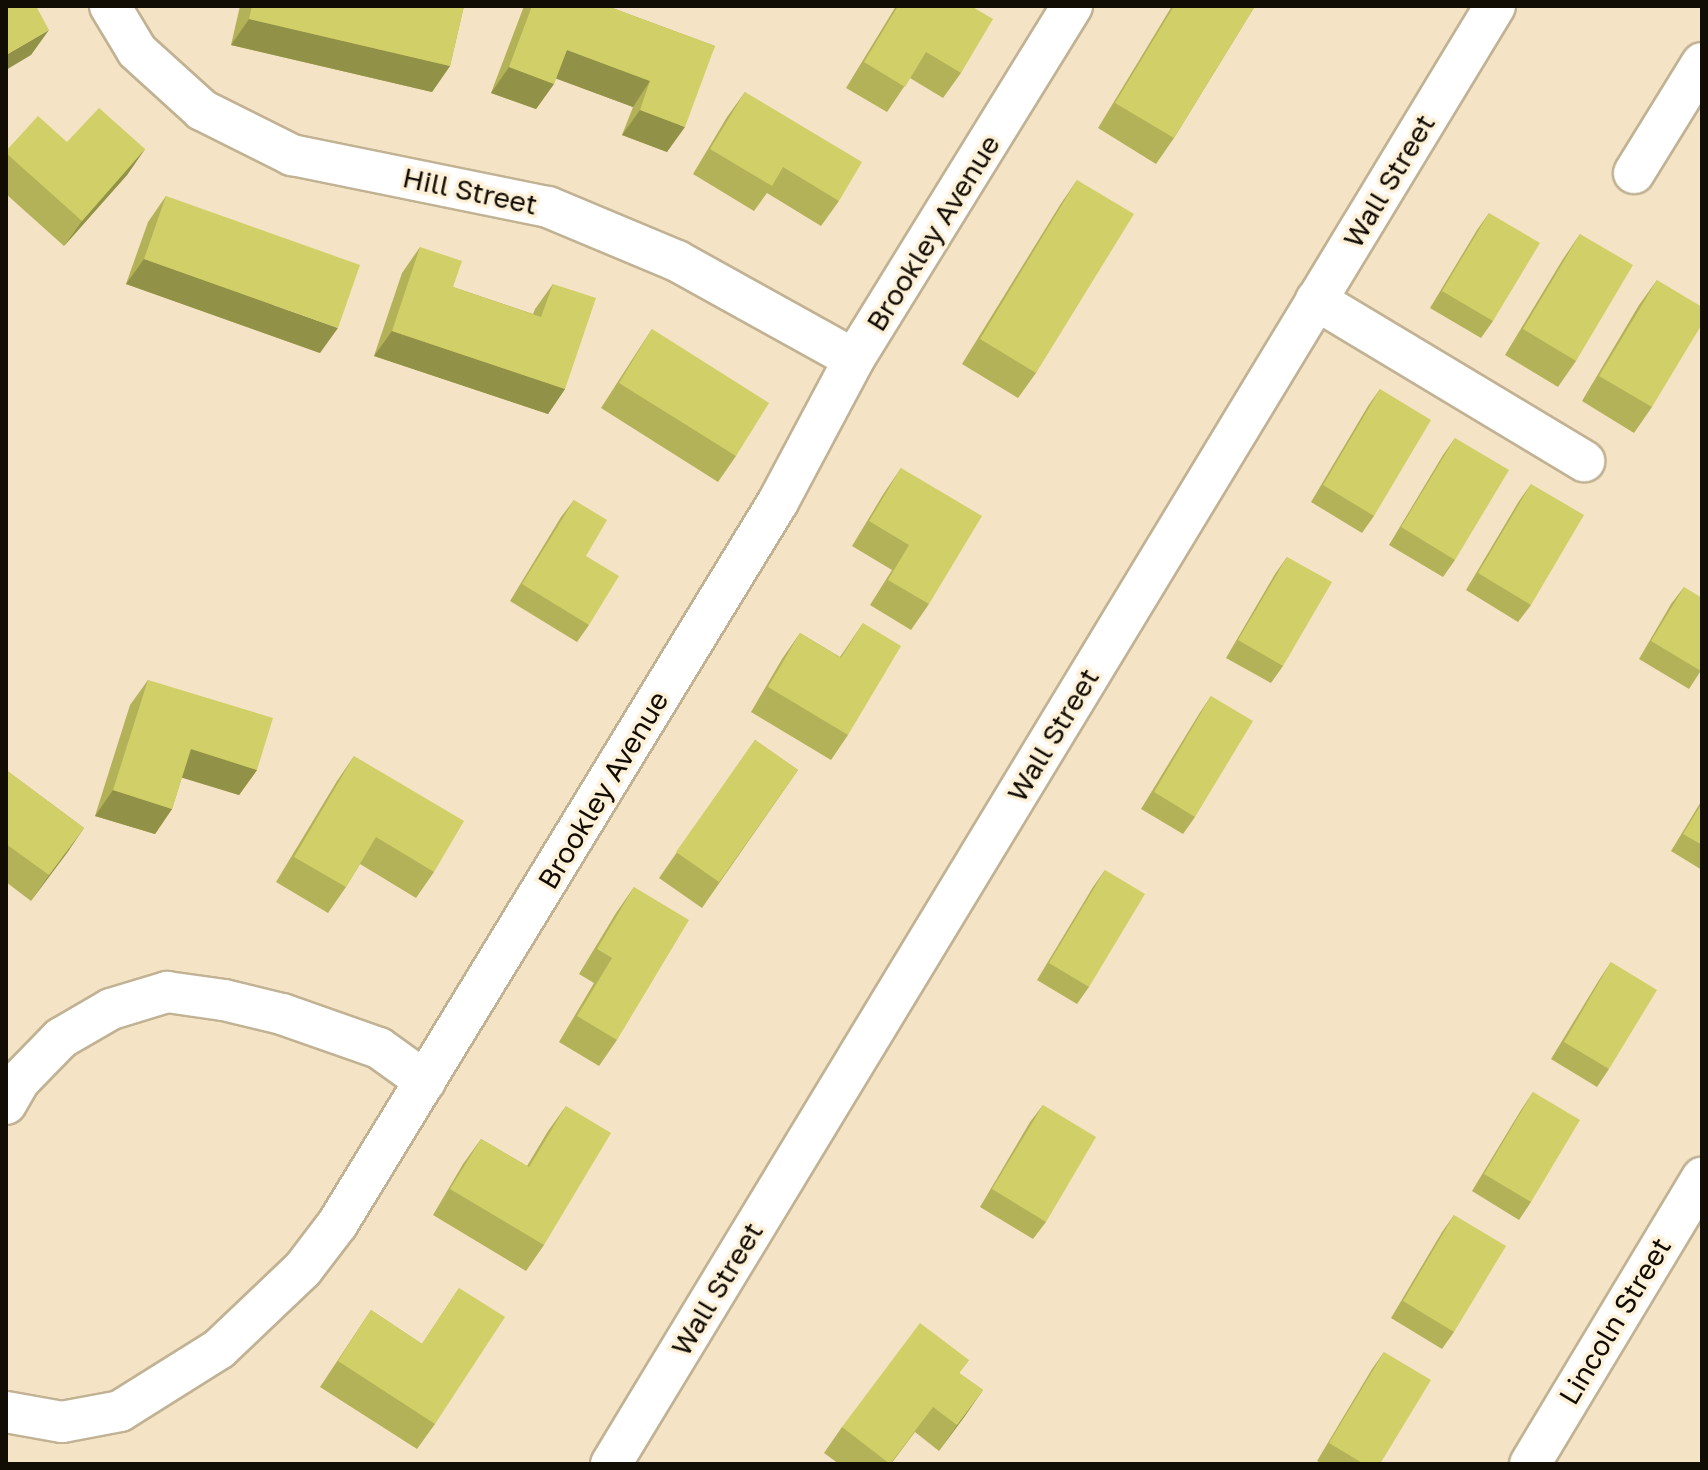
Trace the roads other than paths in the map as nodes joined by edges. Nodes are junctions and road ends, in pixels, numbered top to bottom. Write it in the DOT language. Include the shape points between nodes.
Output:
graph roads {
  1 [pos="110,6"];
  2 [pos="1072,6"];
  3 [pos="1495,6"];
  4 [pos="1702,63"];
  5 [pos="1634,173"];
  6 [pos="1316,300"];
  7 [pos="854,359"];
  8 [pos="1584,461"];
  9 [pos="425,1081"];
  10 [pos="6,1104"];
  11 [pos="1702,1178"];
  12 [pos="1689,1227"];
  13 [pos="6,1412"];
  14 [pos="611,1464"];
  15 [pos="1530,1464"];
  1 -- 7 [label="street, Hill Street" via="137,51 202,110 292,155 548,207 677,261"];
  2 -- 7 [label="street, Brookley Avenue"];
  3 -- 6 [label="street, Wall Street"];
  4 -- 5 [label="street"];
  6 -- 8 [label="street"];
  6 -- 14 [label="street, Wall Street"];
  7 -- 9 [label="street, Brookley Avenue" via="778,502"];
  9 -- 10 [label="street" via="379,1048 282,1014 167,992 111,1009 61,1038 20,1080"];
  9 -- 13 [label="street, Brookley Avenue" via="338,1223 303,1269 219,1349 120,1411 62,1422"];
  11 -- 12 [label="street, Lincoln Street"];
  12 -- 15 [label="street, Lincoln Street"];
}
